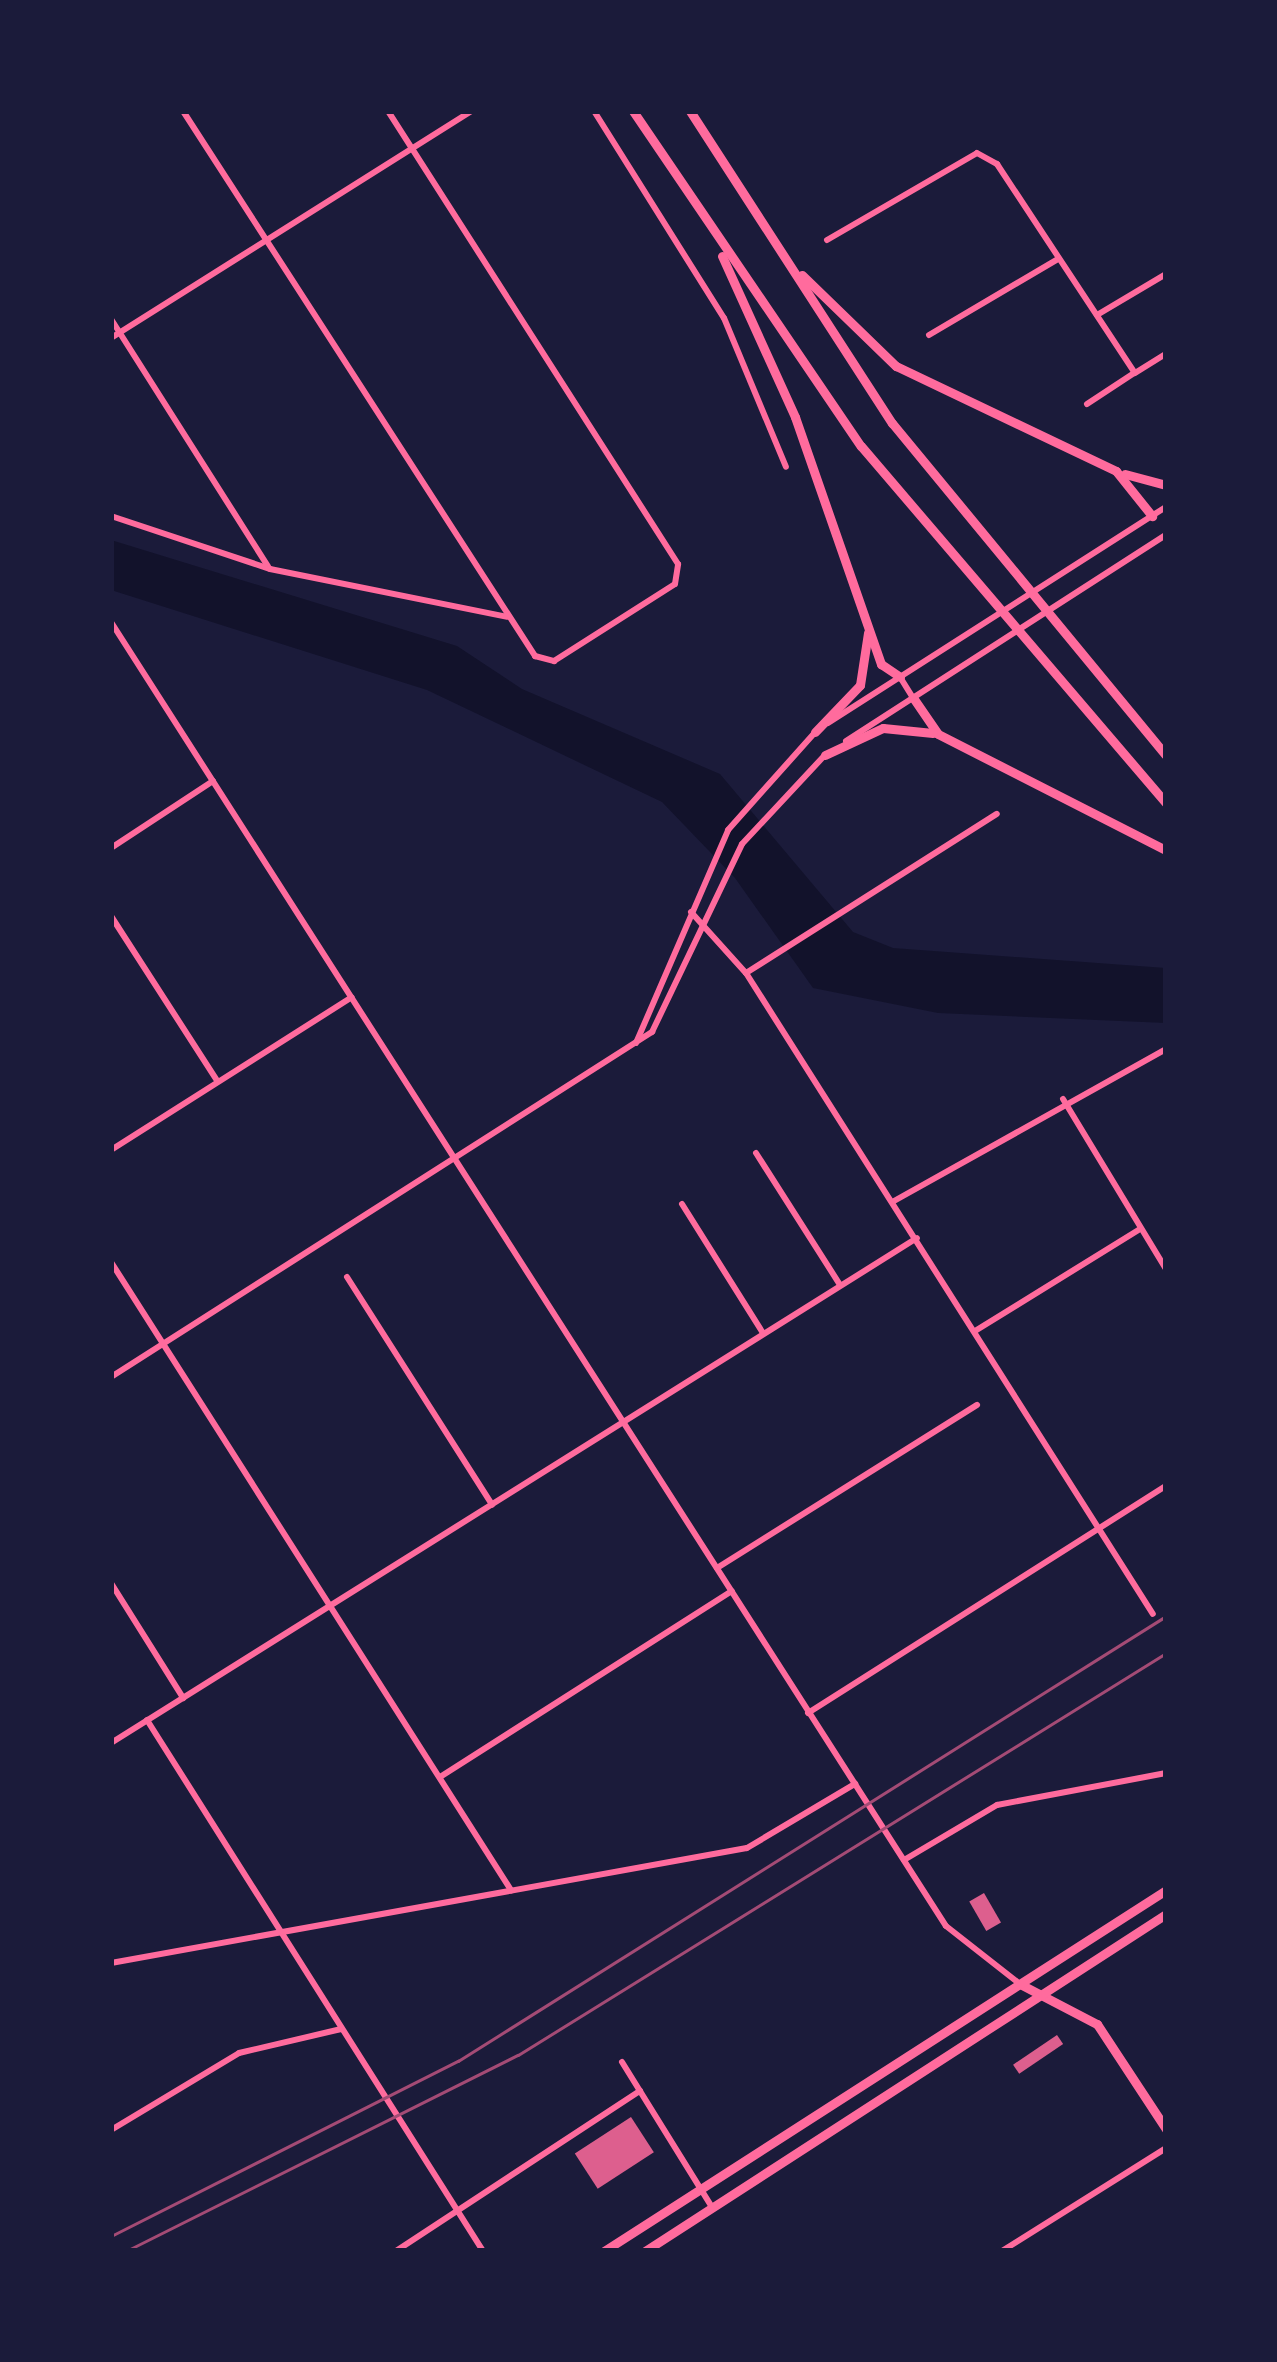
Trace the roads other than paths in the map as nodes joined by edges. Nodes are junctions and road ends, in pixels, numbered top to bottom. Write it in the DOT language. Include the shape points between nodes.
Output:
graph roads {
  1 [pos="183,111"];
  2 [pos="388,111"];
  3 [pos="472,111"];
  4 [pos="594,111"];
  5 [pos="634,111"];
  6 [pos="690,111"];
  7 [pos="412,149"];
  8 [pos="712,235"];
  9 [pos="827,240"];
  10 [pos="266,242"];
  11 [pos="775,243"];
  12 [pos="1058,259"];
  13 [pos="1166,274"];
  14 [pos="1097,315"];
  15 [pos="111,319"];
  16 [pos="119,332"];
  17 [pos="929,335"];
  18 [pos="111,338"];
  19 [pos="1166,354"];
  20 [pos="1135,373"];
  21 [pos="1087,404"];
  22 [pos="786,467"];
  23 [pos="1116,471"];
  24 [pos="1166,485"];
  25 [pos="1166,507"];
  26 [pos="111,516"];
  27 [pos="1152,516"];
  28 [pos="1166,534"];
  29 [pos="270,569"];
  30 [pos="868,615"];
  31 [pos="510,617"];
  32 [pos="111,622"];
  33 [pos="900,677"];
  34 [pos="914,699"];
  35 [pos="815,732"];
  36 [pos="938,734"];
  37 [pos="825,754"];
  38 [pos="1166,755"];
  39 [pos="214,780"];
  40 [pos="1166,803"];
  41 [pos="997,814"];
  42 [pos="111,848"];
  43 [pos="1166,850"];
  44 [pos="691,912"];
  45 [pos="111,916"];
  46 [pos="705,924"];
  47 [pos="746,973"];
  48 [pos="352,997"];
  49 [pos="635,1043"];
  50 [pos="1166,1049"];
  51 [pos="218,1082"];
  52 [pos="1063,1099"];
  53 [pos="111,1150"];
  54 [pos="756,1154"];
  55 [pos="457,1158"];
  56 [pos="894,1201"];
  57 [pos="682,1204"];
  58 [pos="1140,1228"];
  59 [pos="917,1238"];
  60 [pos="111,1262"];
  61 [pos="1166,1269"];
  62 [pos="347,1277"];
  63 [pos="840,1285"];
  64 [pos="975,1331"];
  65 [pos="763,1333"];
  66 [pos="163,1344"];
  67 [pos="111,1377"];
  68 [pos="977,1405"];
  69 [pos="623,1419"];
  70 [pos="1166,1486"];
  71 [pos="492,1505"];
  72 [pos="1098,1528"];
  73 [pos="717,1568"];
  74 [pos="111,1583"];
  75 [pos="732,1591"];
  76 [pos="331,1605"];
  77 [pos="1153,1614"];
  78 [pos="183,1698"];
  79 [pos="808,1713"];
  80 [pos="147,1720"];
  81 [pos="111,1743"];
  82 [pos="1166,1773"];
  83 [pos="440,1777"];
  84 [pos="855,1784"];
  85 [pos="904,1861"];
  86 [pos="511,1890"];
  87 [pos="1166,1890"];
  88 [pos="1166,1914"];
  89 [pos="284,1932"];
  90 [pos="111,1963"];
  91 [pos="1020,1984"];
  92 [pos="1043,1990"];
  93 [pos="343,2029"];
  94 [pos="622,2062"];
  95 [pos="640,2091"];
  96 [pos="1166,2129"];
  97 [pos="111,2130"];
  98 [pos="1166,2148"];
  99 [pos="700,2188"];
  100 [pos="455,2206"];
  101 [pos="712,2207"];
  102 [pos="608,2250"];
  103 [pos="396,2251"];
  104 [pos="483,2251"];
  105 [pos="645,2251"];
  106 [pos="1001,2251"];
  1 -- 10 [label="street"];
  2 -- 7 [label="street"];
  3 -- 7 [label="street"];
  4 -- 22 [label="street" via="724,318"];
  5 -- 8 [label="main road"];
  6 -- 11 [label="main road"];
  7 -- 10 [label="street"];
  7 -- 31 [label="street" via="680,574 542,662"];
  8 -- 30 [label="main road"];
  8 -- 40 [label="main road" via="977,588"];
  9 -- 12 [label="street" via="977,153 998,164"];
  10 -- 16 [label="street"];
  10 -- 31 [label="street"];
  11 -- 23 [label="main road" via="848,329 896,366"];
  11 -- 38 [label="main road" via="1003,567"];
  12 -- 14 [label="street"];
  12 -- 17 [label="street"];
  13 -- 14 [label="street"];
  14 -- 20 [label="street"];
  15 -- 16 [label="street"];
  16 -- 18 [label="street"];
  16 -- 29 [label="street"];
  19 -- 20 [label="street"];
  20 -- 21 [label="street"];
  23 -- 24 [label="main road"];
  23 -- 27 [label="main road"];
  25 -- 27 [label="street"];
  26 -- 29 [label="street"];
  27 -- 28 [label="street"];
  27 -- 33 [label="street"];
  28 -- 34 [label="street"];
  29 -- 31 [label="street"];
  30 -- 33 [label="main road" via="881,664"];
  30 -- 35 [label="main road" via="860,685"];
  32 -- 39 [label="street"];
  33 -- 34 [label="street"];
  33 -- 35 [label="street"];
  34 -- 36 [label="main road"];
  34 -- 37 [label="street"];
  35 -- 44 [label="street" via="752,792"];
  36 -- 37 [label="main road" via="883,728"];
  36 -- 43 [label="main road"];
  37 -- 46 [label="street" via="766,806"];
  39 -- 42 [label="street"];
  39 -- 48 [label="street"];
  41 -- 47 [label="street"];
  44 -- 46 [label="street"];
  44 -- 49 [label="street"];
  45 -- 51 [label="street"];
  46 -- 47 [label="street"];
  46 -- 49 [label="street" via="675,993"];
  47 -- 56 [label="street"];
  48 -- 51 [label="street"];
  48 -- 55 [label="street"];
  49 -- 55 [label="street"];
  50 -- 52 [label="street"];
  51 -- 53 [label="street"];
  52 -- 56 [label="street"];
  52 -- 58 [label="street"];
  54 -- 63 [label="street"];
  55 -- 66 [label="street"];
  55 -- 69 [label="street"];
  56 -- 59 [label="street"];
  57 -- 65 [label="street"];
  58 -- 61 [label="street"];
  58 -- 64 [label="street"];
  59 -- 63 [label="street"];
  59 -- 64 [label="street"];
  60 -- 66 [label="street"];
  62 -- 71 [label="street"];
  63 -- 65 [label="street"];
  64 -- 72 [label="street"];
  65 -- 69 [label="street"];
  66 -- 67 [label="street"];
  66 -- 76 [label="street"];
  68 -- 73 [label="street"];
  69 -- 71 [label="street"];
  69 -- 73 [label="street"];
  70 -- 72 [label="street"];
  71 -- 76 [label="street"];
  72 -- 77 [label="street"];
  72 -- 79 [label="street"];
  73 -- 75 [label="street"];
  74 -- 78 [label="street"];
  75 -- 79 [label="street"];
  75 -- 83 [label="street"];
  76 -- 78 [label="street"];
  76 -- 83 [label="street"];
  78 -- 80 [label="street"];
  79 -- 84 [label="street"];
  80 -- 81 [label="street"];
  80 -- 89 [label="street"];
  82 -- 85 [label="street" via="997,1804"];
  83 -- 86 [label="street"];
  84 -- 85 [label="street"];
  84 -- 86 [label="street" via="747,1848"];
  85 -- 91 [label="street" via="968,1953"];
  86 -- 89 [label="street"];
  87 -- 91 [label="main road"];
  88 -- 92 [label="main road"];
  89 -- 90 [label="street"];
  89 -- 93 [label="street"];
  91 -- 92 [label="main road"];
  91 -- 99 [label="main road"];
  92 -- 96 [label="main road" via="1097,2024"];
  92 -- 101 [label="main road"];
  93 -- 97 [label="street" via="239,2053"];
  93 -- 100 [label="street"];
  94 -- 95 [label="street"];
  95 -- 99 [label="street"];
  95 -- 100 [label="street"];
  98 -- 106 [label="street"];
  99 -- 101 [label="street"];
  99 -- 102 [label="main road"];
  100 -- 103 [label="street"];
  100 -- 104 [label="street"];
  101 -- 105 [label="main road"];
}
